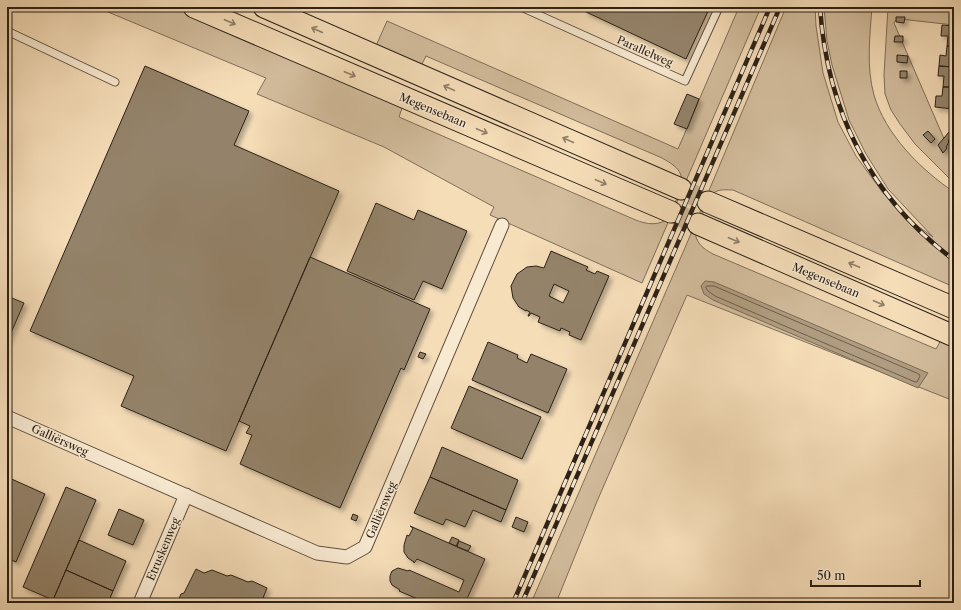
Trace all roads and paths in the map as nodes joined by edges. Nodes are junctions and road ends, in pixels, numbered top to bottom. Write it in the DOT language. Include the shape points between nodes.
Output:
graph roads {
  1 [pos="194,7"];
  2 [pos="264,7"];
  3 [pos="521,7"];
  4 [pos="719,7"];
  5 [pos="7,31"];
  6 [pos="115,82"];
  7 [pos="681,189"];
  8 [pos="708,202"];
  9 [pos="671,212"];
  10 [pos="698,224"];
  11 [pos="502,225"];
  12 [pos="954,308"];
  13 [pos="954,336"];
  14 [pos="7,417"];
  15 [pos="186,495"];
  16 [pos="140,603"];
  1 -- 9 [label="main road, Megensebaan, one-way"];
  7 -- 2 [label="main road, one-way"];
  3 -- 4 [label="lane, Parallelweg" via="685,81"];
  5 -- 6 [label="lane"];
  12 -- 8 [label="main road, one-way"];
  10 -- 13 [label="main road, Megensebaan, one-way"];
  11 -- 15 [label="street, Galliërsweg" via="365,547 347,557 317,553"];
  14 -- 15 [label="street, Galliërsweg"];
  15 -- 16 [label="street, Etruskenweg"];
}
